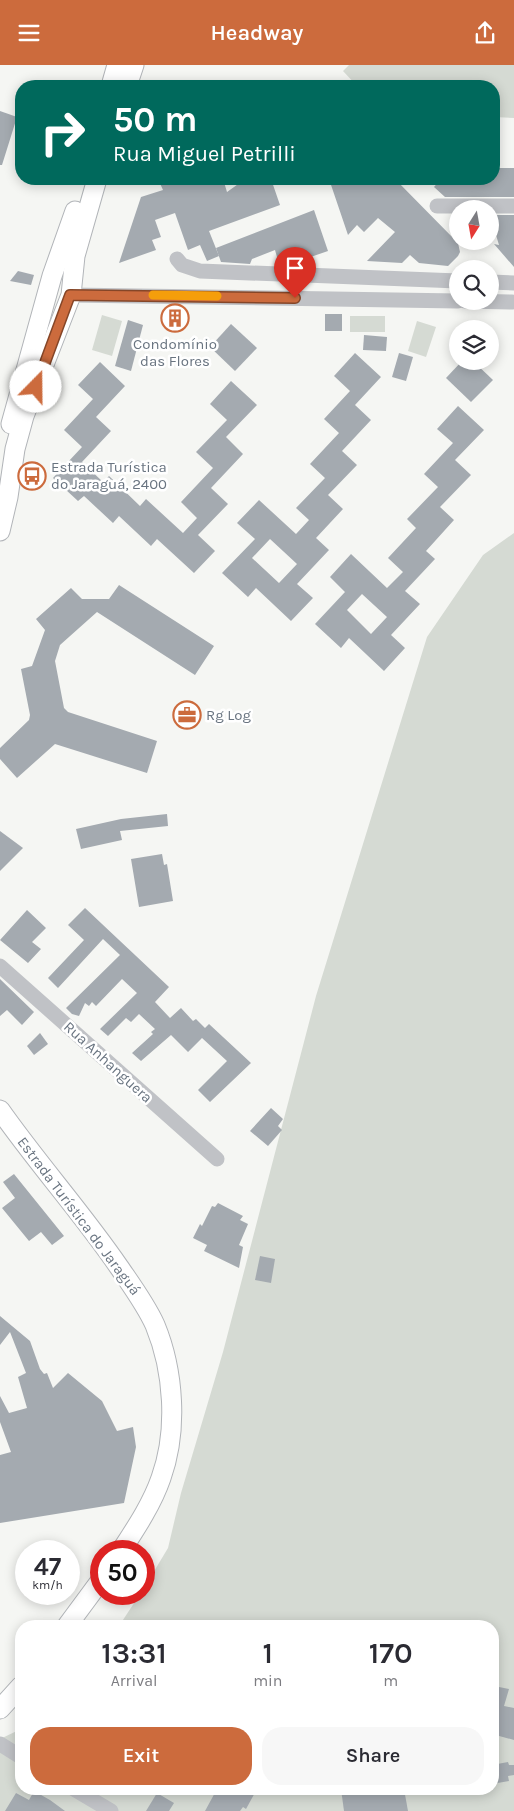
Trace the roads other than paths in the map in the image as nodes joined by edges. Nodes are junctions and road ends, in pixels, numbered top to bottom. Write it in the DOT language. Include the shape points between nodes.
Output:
graph roads {
  1 [pos="117,65"];
  2 [pos="134,65"];
  3 [pos="113,80"];
  4 [pos="128,80"];
  5 [pos="83,185"];
  6 [pos="95,185"];
  7 [pos="437,206"];
  8 [pos="514,207"];
  9 [pos="177,259"];
  10 [pos="449,281"];
  11 [pos="499,282"];
  12 [pos="514,283"];
  13 [pos="70,295"];
  14 [pos="44,301"];
  15 [pos="449,301"];
  16 [pos="499,302"];
  17 [pos="512,302"];
  18 [pos="0,462"];
  19 [pos="1,525"];
  20 [pos="0,966"];
  21 [pos="0,1110"];
  22 [pos="217,1159"];
  23 [pos="128,1540"];
  24 [pos="90,1596"];
  25 [pos="72,1620"];
  26 [pos="15,1693"];
  27 [pos="0,1709"];
  28 [pos="0,1744"];
  29 [pos="15,1753"];
  30 [pos="84,1795"];
  31 [pos="111,1811"];
  1 -- 3 [label="main road"];
  2 -- 4 [label="main road"];
  5 -- 14 [label="main road"];
  6 -- 13 [label="main road" via="75,256"];
  7 -- 8 [label="street"];
  9 -- 10 [label="street" via="182,265 200,271"];
  11 -- 12 [label="street"];
  13 -- 14 [label="main road"];
  13 -- 15 [label="street"];
  13 -- 19 [label="main road" via="24,416"];
  14 -- 18 [label="main road"];
  16 -- 17 [label="street"];
  20 -- 22 [label="street, Rua Anhanguera"];
  21 -- 23 [label="main road, Estrada Turística do Jaraguá" via="138,1294 165,1355 171,1416 168,1449 161,1478"];
  24 -- 25 [label="main road"];
  26 -- 27 [label="main road"];
  28 -- 29 [label="street"];
  30 -- 31 [label="street"];
}
